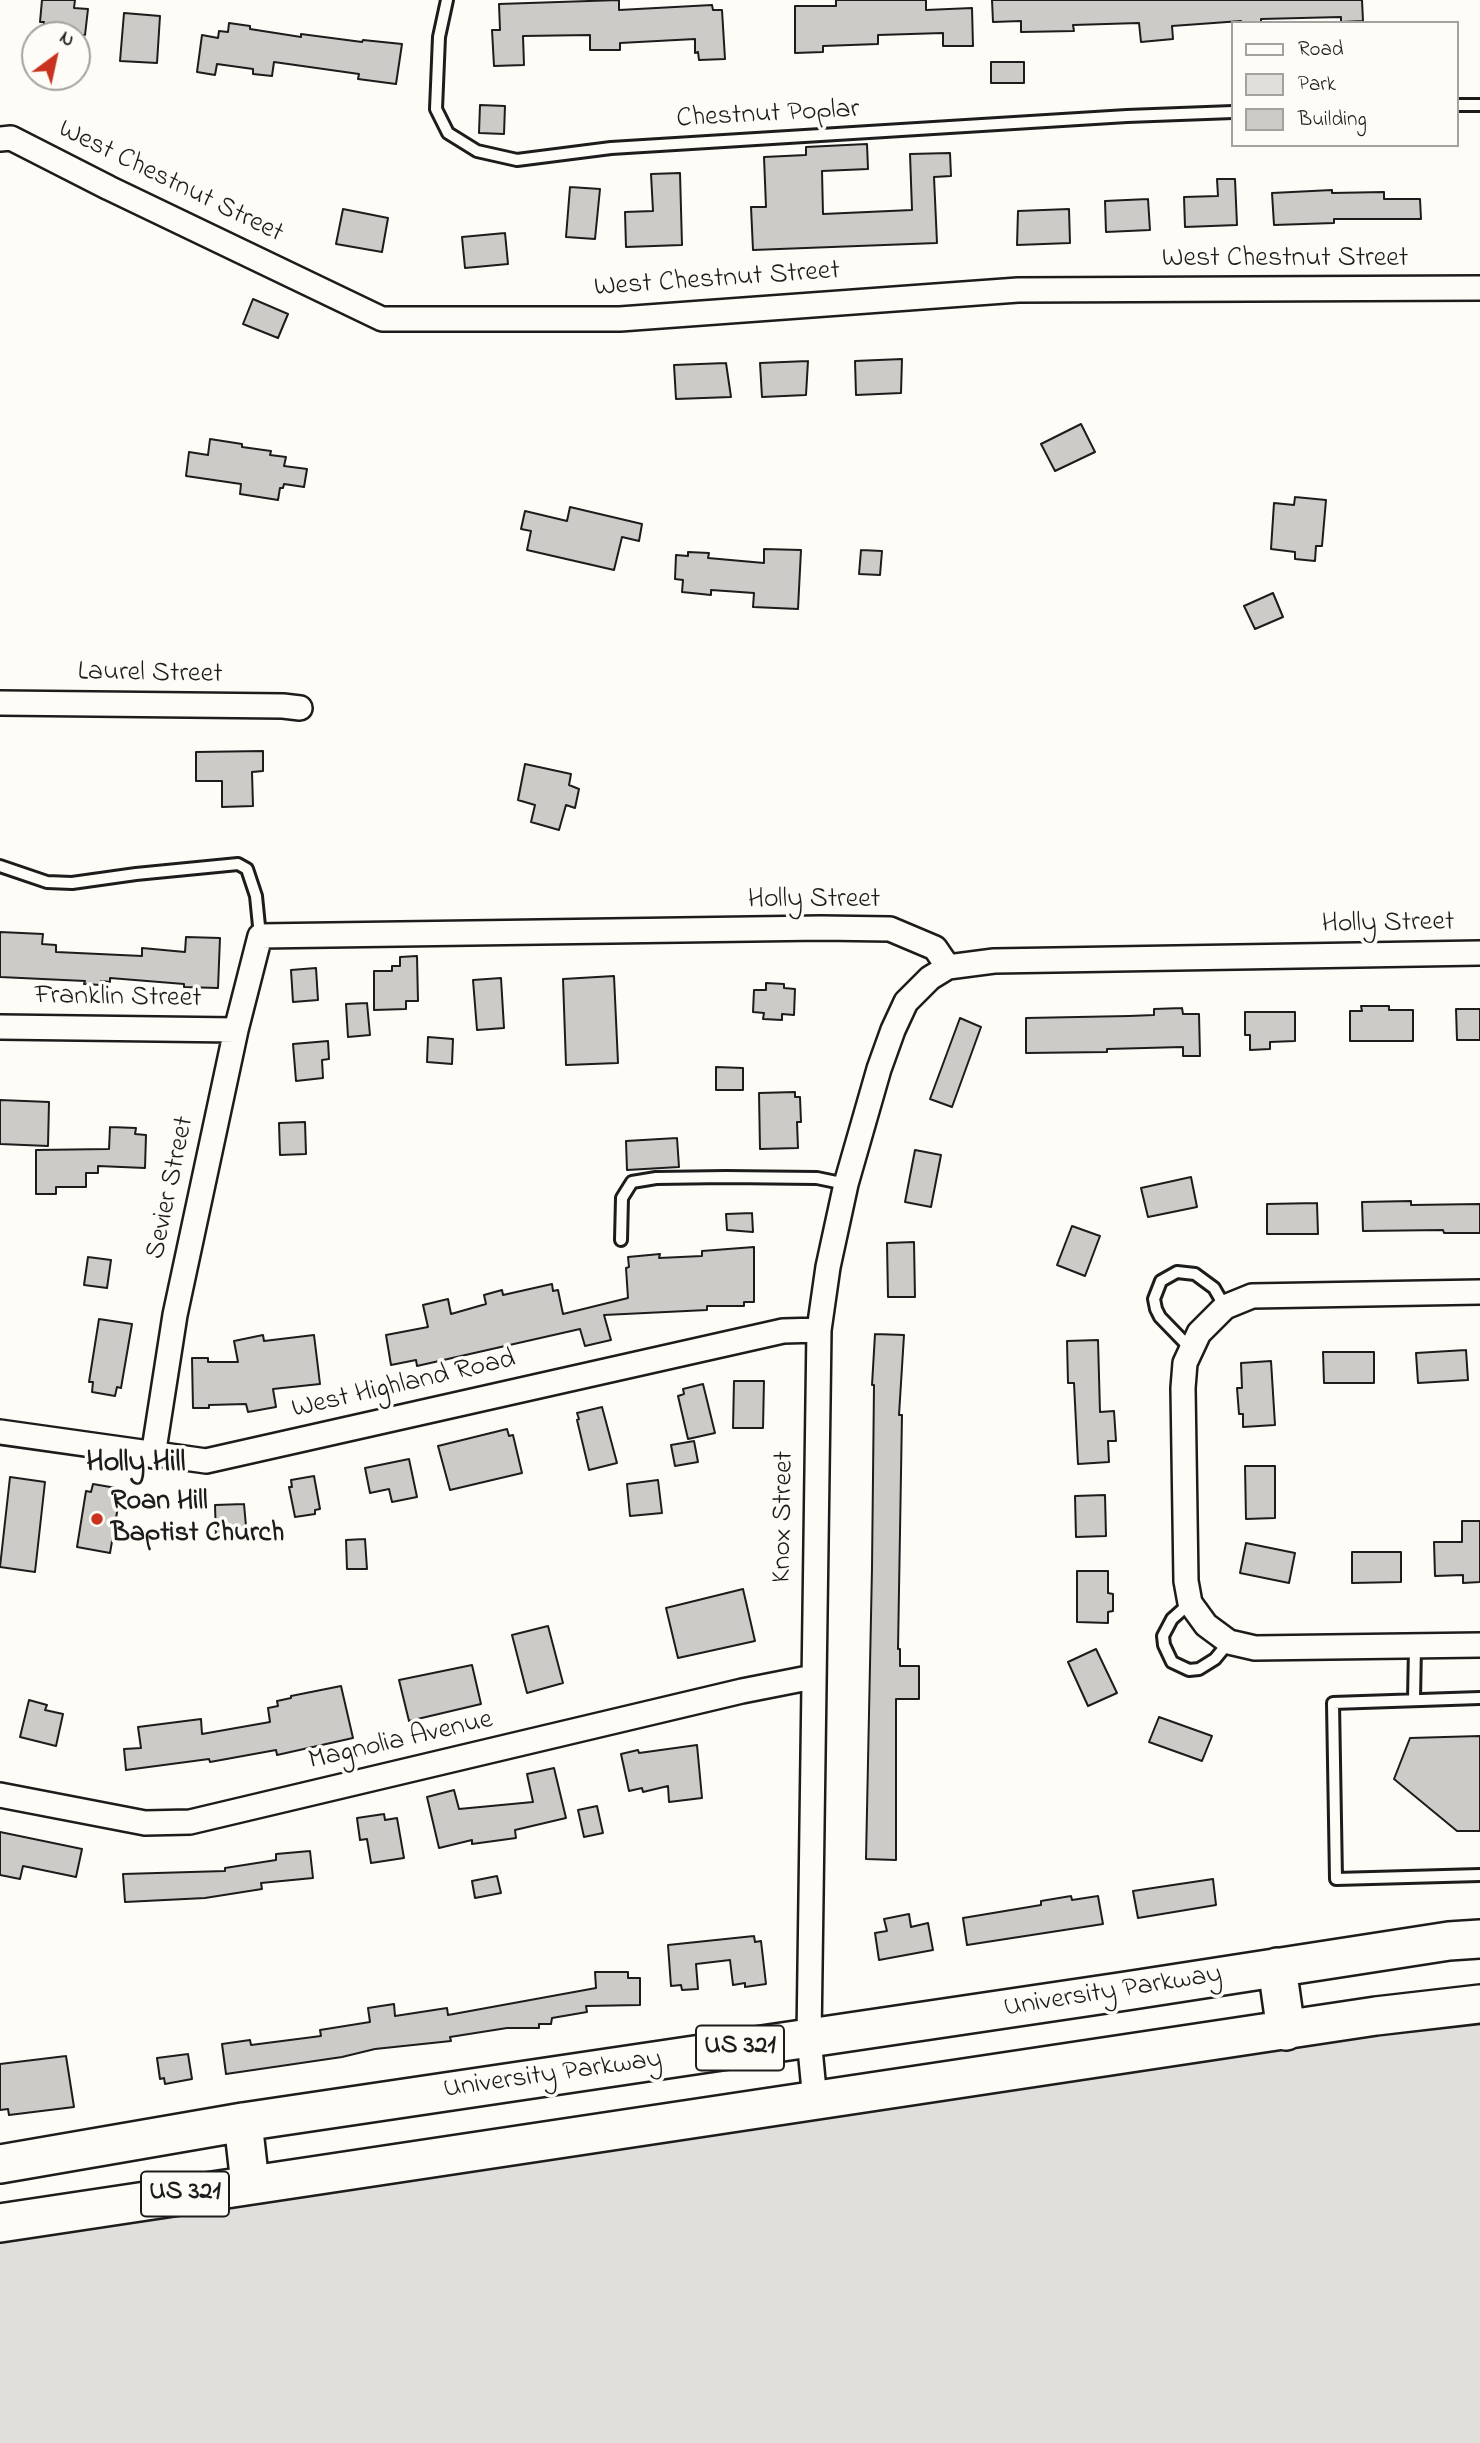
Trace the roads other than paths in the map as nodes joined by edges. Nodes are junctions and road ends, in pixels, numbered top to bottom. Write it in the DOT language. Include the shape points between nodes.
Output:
graph roads {
  1 [pos="447,0"];
  2 [pos="1480,105"];
  3 [pos="1459,106"];
  4 [pos="1232,112"];
  5 [pos="0,139"];
  6 [pos="1480,288"];
  7 [pos="0,703"];
  8 [pos="300,708"];
  9 [pos="0,866"];
  10 [pos="260,936"];
  11 [pos="1480,953"];
  12 [pos="948,967"];
  13 [pos="0,1027"];
  14 [pos="236,1030"];
  15 [pos="846,1184"];
  16 [pos="621,1240"];
  17 [pos="1480,1292"];
  18 [pos="1225,1307"];
  19 [pos="819,1330"];
  20 [pos="1191,1349"];
  21 [pos="0,1432"];
  22 [pos="153,1455"];
  23 [pos="1190,1603"];
  24 [pos="1229,1642"];
  25 [pos="1480,1645"];
  26 [pos="1415,1647"];
  27 [pos="813,1677"];
  28 [pos="1480,1698"];
  29 [pos="1414,1699"];
  30 [pos="0,1795"];
  31 [pos="1480,1875"];
  32 [pos="1480,1939"];
  33 [pos="1277,1967"];
  34 [pos="1480,2004"];
  35 [pos="1286,2031"];
  36 [pos="809,2038"];
  37 [pos="815,2101"];
  38 [pos="243,2122"];
  39 [pos="0,2164"];
  40 [pos="250,2184"];
  41 [pos="0,2223"];
  1 -- 4 [label="lane, Chestnut Poplar" via="439,37 436,109 448,133 477,151 517,160 611,148"];
  2 -- 3 [label="lane"];
  5 -- 6 [label="street, West Chestnut Street" via="11,138 382,319 620,319 1018,290"];
  7 -- 8 [label="street, Laurel Street"];
  9 -- 10 [label="lane" via="47,882 72,883 238,863 247,869 256,896"];
  10 -- 12 [label="street, Holly Street" via="890,929 935,948"];
  10 -- 14 [label="street, Sevier Street"];
  11 -- 12 [label="street, Holly Street" via="994,961"];
  12 -- 15 [label="street, Knox Street" via="906,1002 879,1069"];
  13 -- 14 [label="street, Franklin Street"];
  14 -- 22 [label="street, Sevier Street" via="175,1315"];
  15 -- 16 [label="lane" via="817,1178 726,1177 632,1182 622,1198"];
  15 -- 19 [label="street, Knox Street"];
  17 -- 18 [label="street" via="1252,1296"];
  18 -- 20 [label="street" via="1199,1333"];
  18 -- 20 [label="lane" via="1214,1288 1195,1274 1177,1272 1161,1281 1156,1309"];
  19 -- 22 [label="street, West Highland Road" via="783,1331 206,1461"];
  19 -- 27 [label="street, Knox Street"];
  20 -- 23 [label="street" via="1183,1388"];
  21 -- 22 [label="street, West Highland Road"];
  23 -- 24 [label="street" via="1206,1625"];
  23 -- 24 [label="lane" via="1172,1619 1163,1636 1172,1662 1199,1670"];
  24 -- 26 [label="street" via="1255,1648"];
  25 -- 26 [label="street"];
  26 -- 29 [label="lane"];
  27 -- 30 [label="street, Magnolia Avenue" via="190,1822 145,1823"];
  27 -- 36 [label="street, Knox Street"];
  28 -- 29 [label="lane"];
  29 -- 31 [label="lane" via="1333,1703 1336,1880"];
  32 -- 33 [label="highway, University Parkway / US 321"];
  33 -- 35 [label="highway"];
  33 -- 36 [label="highway, University Parkway / US 321"];
  34 -- 35 [label="highway, US 321"];
  35 -- 37 [label="highway, US 321"];
  36 -- 37 [label="street, Knox Street"];
  36 -- 38 [label="highway, University Parkway / US 321"];
  37 -- 40 [label="highway, US 321"];
  38 -- 39 [label="highway, University Parkway / US 321"];
  38 -- 40 [label="highway"];
  40 -- 41 [label="highway, US 321"];
}
